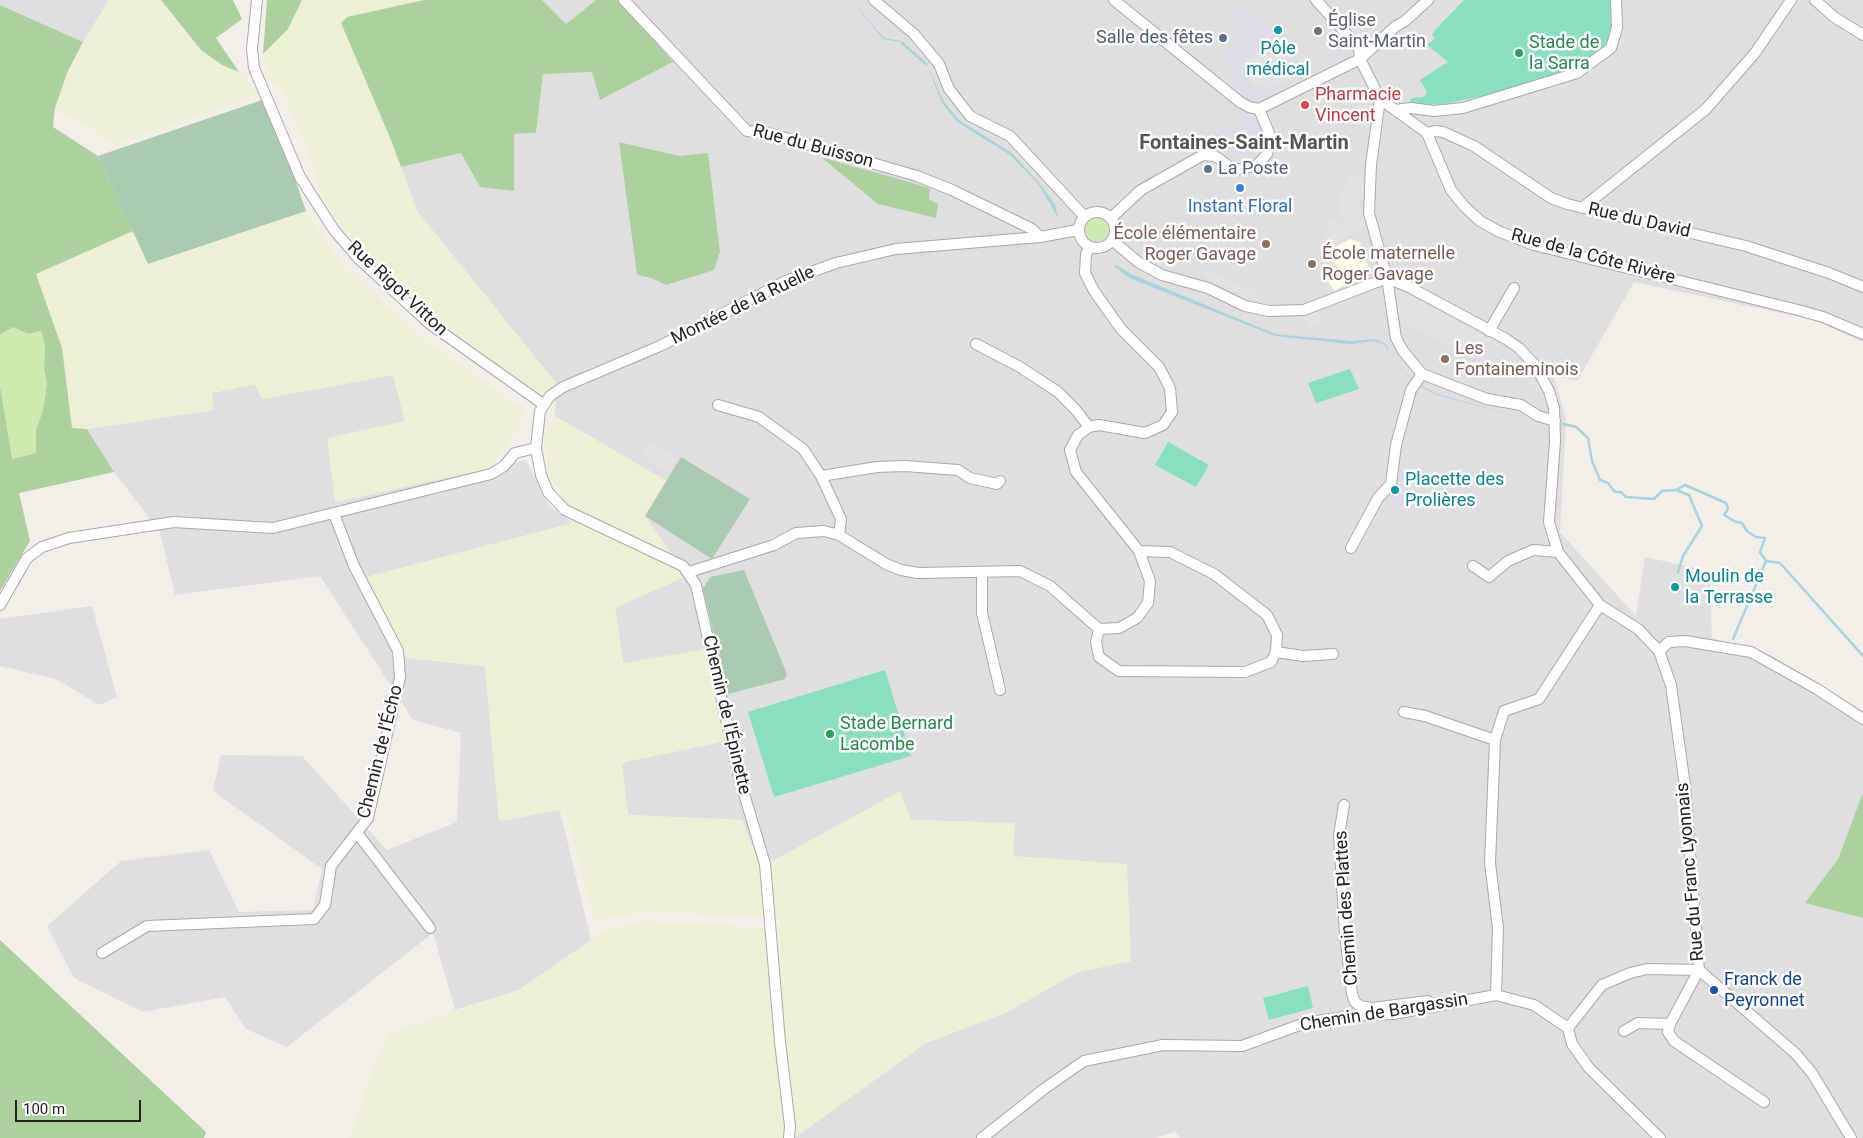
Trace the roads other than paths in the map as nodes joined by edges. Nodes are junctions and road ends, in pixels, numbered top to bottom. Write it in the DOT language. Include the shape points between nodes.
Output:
graph roads {
  1 [pos="257,0"];
  2 [pos="624,0"];
  3 [pos="874,0"];
  4 [pos="1114,0"];
  5 [pos="1316,0"];
  6 [pos="1428,0"];
  7 [pos="1616,0"];
  8 [pos="1791,0"];
  9 [pos="1815,0"];
  10 [pos="1863,35"];
  11 [pos="1360,59"];
  12 [pos="1380,99"];
  13 [pos="1259,109"];
  14 [pos="1394,110"];
  15 [pos="1427,133"];
  16 [pos="1582,208"];
  17 [pos="1084,216"];
  18 [pos="1111,218"];
  19 [pos="1078,230"];
  20 [pos="1040,237"];
  21 [pos="1112,240"];
  22 [pos="1090,247"];
  23 [pos="1387,278"];
  24 [pos="1863,287"];
  25 [pos="1514,288"];
  26 [pos="1489,331"];
  27 [pos="1863,334"];
  28 [pos="976,344"];
  29 [pos="1422,374"];
  30 [pos="542,404"];
  31 [pos="718,404"];
  32 [pos="1555,421"];
  33 [pos="1089,427"];
  34 [pos="536,448"];
  35 [pos="821,476"];
  36 [pos="1000,481"];
  37 [pos="334,514"];
  38 [pos="839,535"];
  39 [pos="1350,548"];
  40 [pos="1139,551"];
  41 [pos="1558,552"];
  42 [pos="1473,566"];
  43 [pos="689,572"];
  44 [pos="982,572"];
  45 [pos="1600,604"];
  46 [pos="0,605"];
  47 [pos="1099,629"];
  48 [pos="1659,651"];
  49 [pos="1276,652"];
  50 [pos="1333,654"];
  51 [pos="1000,690"];
  52 [pos="1404,712"];
  53 [pos="1863,718"];
  54 [pos="1495,740"];
  55 [pos="1344,805"];
  56 [pos="357,833"];
  57 [pos="430,928"];
  58 [pos="102,953"];
  59 [pos="1699,970"];
  60 [pos="1496,995"];
  61 [pos="1452,1002"];
  62 [pos="1670,1024"];
  63 [pos="1568,1028"];
  64 [pos="1624,1031"];
  65 [pos="1764,1102"];
  66 [pos="789,1138"];
  67 [pos="982,1138"];
  68 [pos="1660,1138"];
  69 [pos="1851,1138"];
  1 -- 30 [label="street, Rue Rigot Vitton" via="252,49 254,68 300,177 334,230 358,258 430,324"];
  2 -- 20 [label="street, Rue du Buisson" via="747,131 768,133 918,176 1032,228"];
  3 -- 17 [label="street" via="914,34 940,64 949,89 970,116 1010,136"];
  4 -- 13 [label="street" via="1240,102"];
  5 -- 11 [label="street" via="1359,48"];
  6 -- 11 [label="street"];
  7 -- 14 [label="street" via="1617,28 1611,48 1577,73 1463,108"];
  8 -- 16 [label="street" via="1755,53 1706,109"];
  9 -- 10 [label="street" via="1834,17"];
  11 -- 12 [label="street"];
  11 -- 13 [label="street"];
  12 -- 14 [label="street"];
  12 -- 23 [label="street" via="1371,165 1369,213"];
  13 -- 18 [label="street" via="1271,138 1267,154 1256,165 1233,169 1215,156 1204,155 1141,190"];
  14 -- 15 [label="street"];
  15 -- 16 [label="street, Rue du David" via="1443,132 1474,146 1551,198"];
  15 -- 27 [label="street, Rue de la Côte Rivère" via="1451,190 1480,221 1500,232 1534,245 1823,317"];
  16 -- 24 [label="street, Rue du David" via="1746,246"];
  17 -- 18 [label="street" via="1095,212"];
  17 -- 19 [label="street"];
  18 -- 21 [label="street" via="1115,228"];
  19 -- 20 [label="street, Montée de la Ruelle"];
  19 -- 22 [label="street" via="1083,242"];
  20 -- 30 [label="street, Montée de la Ruelle" via="896,249 836,263 786,281 660,346 563,388"];
  21 -- 22 [label="street" via="1103,247"];
  21 -- 23 [label="street" via="1138,262 1162,275 1208,288 1245,306 1269,312 1304,310"];
  22 -- 33 [label="street" via="1084,264 1088,279 1104,308 1159,367 1170,388 1172,412 1163,425 1145,433 1099,425"];
  23 -- 26 [label="street"];
  23 -- 29 [label="street" via="1396,338"];
  25 -- 26 [label="street"];
  26 -- 32 [label="street" via="1519,348 1535,365 1549,391"];
  28 -- 33 [label="street" via="1058,392"];
  29 -- 32 [label="street" via="1487,398 1521,405 1538,416"];
  29 -- 39 [label="street" via="1411,390 1396,445 1391,484 1378,498"];
  30 -- 34 [label="street"];
  31 -- 35 [label="street" via="759,417 782,432 803,449"];
  32 -- 41 [label="street" via="1549,522"];
  33 -- 40 [label="street" via="1078,435 1070,450 1076,472"];
  34 -- 37 [label="street" via="515,454 491,474"];
  34 -- 43 [label="street" via="548,492 565,510 683,566"];
  35 -- 36 [label="street" via="905,466 958,470 970,478 997,484"];
  35 -- 38 [label="street" via="841,519"];
  37 -- 46 [label="street" via="272,528 174,522 69,538 42,547 27,558"];
  37 -- 56 [label="street, Chemin de l'Écho" via="354,566 398,651 400,677 368,818"];
  38 -- 43 [label="street" via="824,531 796,533 774,545"];
  38 -- 44 [label="street" via="901,570 918,573"];
  40 -- 47 [label="street" via="1150,581 1148,603 1137,618 1119,628"];
  40 -- 49 [label="street" via="1170,552 1214,574 1267,615 1276,635"];
  41 -- 42 [label="street" via="1533,550 1508,561 1489,577"];
  41 -- 45 [label="street"];
  43 -- 66 [label="street, Chemin de l'Épinette" via="696,585 739,777 765,864"];
  44 -- 47 [label="street" via="1020,571 1050,586"];
  44 -- 51 [label="street" via="982,613"];
  45 -- 48 [label="street" via="1638,629"];
  45 -- 54 [label="street" via="1539,699 1504,711"];
  47 -- 49 [label="street" via="1096,642 1099,657 1119,671 1244,672 1271,662"];
  48 -- 53 [label="street" via="1669,642 1685,641 1751,652"];
  48 -- 59 [label="street, Rue du Franc Lyonnais" via="1671,685 1685,786"];
  49 -- 50 [label="street" via="1302,656"];
  52 -- 54 [label="street"];
  54 -- 60 [label="street" via="1490,863 1498,928"];
  55 -- 61 [label="street, Chemin des Plattes" via="1340,845 1345,934 1355,1002 1372,1008 1433,1000"];
  56 -- 57 [label="street"];
  56 -- 58 [label="street, Chemin de l'Écho" via="330,866 325,906 314,919 146,926"];
  59 -- 62 [label="street"];
  59 -- 63 [label="street, Rue du Franc Lyonnais" via="1647,970 1630,973 1602,985"];
  59 -- 69 [label="street" via="1795,1053 1812,1073"];
  60 -- 61 [label="street, Chemin de Bargassin"];
  60 -- 63 [label="street, Chemin de Bargassin" via="1534,1005"];
  61 -- 67 [label="street, Chemin de Bargassin" via="1393,1014 1349,1016 1305,1024 1242,1046 1162,1045 1084,1061 1044,1088"];
  62 -- 64 [label="street" via="1638,1023"];
  62 -- 65 [label="street" via="1668,1032 1674,1041"];
  63 -- 68 [label="street" via="1572,1044 1589,1068"];
}
